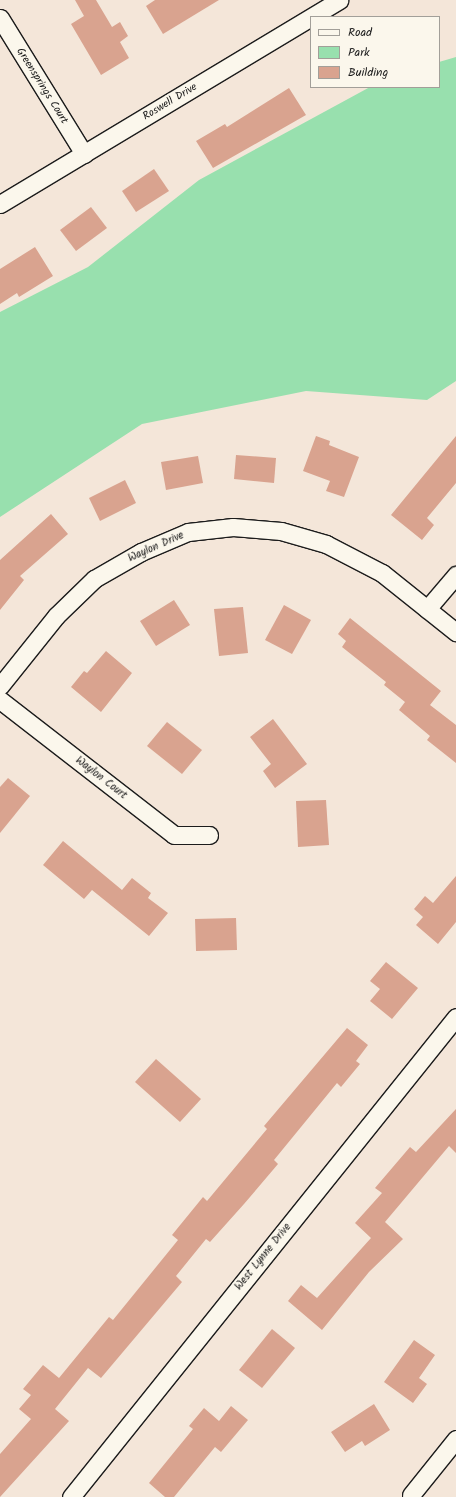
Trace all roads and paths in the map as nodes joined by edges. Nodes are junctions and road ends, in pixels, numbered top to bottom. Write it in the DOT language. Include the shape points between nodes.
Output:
graph roads {
  1 [pos="339,0"];
  2 [pos="313,16"];
  3 [pos="0,18"];
  4 [pos="310,18"];
  5 [pos="84,154"];
  6 [pos="0,204"];
  7 [pos="456,575"];
  8 [pos="427,608"];
  9 [pos="456,632"];
  10 [pos="0,686"];
  11 [pos="0,700"];
  12 [pos="209,835"];
  13 [pos="456,1017"];
  14 [pos="456,1439"];
  15 [pos="412,1495"];
  16 [pos="71,1497"];
  1 -- 2 [label="street, Roswell Drive"];
  3 -- 5 [label="street, Greensprings Court"];
  4 -- 5 [label="street, Roswell Drive"];
  5 -- 6 [label="street, Roswell Drive"];
  7 -- 8 [label="street"];
  8 -- 9 [label="street, Waylon Drive"];
  8 -- 10 [label="street, Waylon Drive" via="382,573 326,544 280,531 233,527 188,532 141,552 94,579 56,616"];
  11 -- 12 [label="street, Waylon Court" via="174,835"];
  13 -- 16 [label="street, West Lynne Drive"];
  14 -- 15 [label="street"];
}
